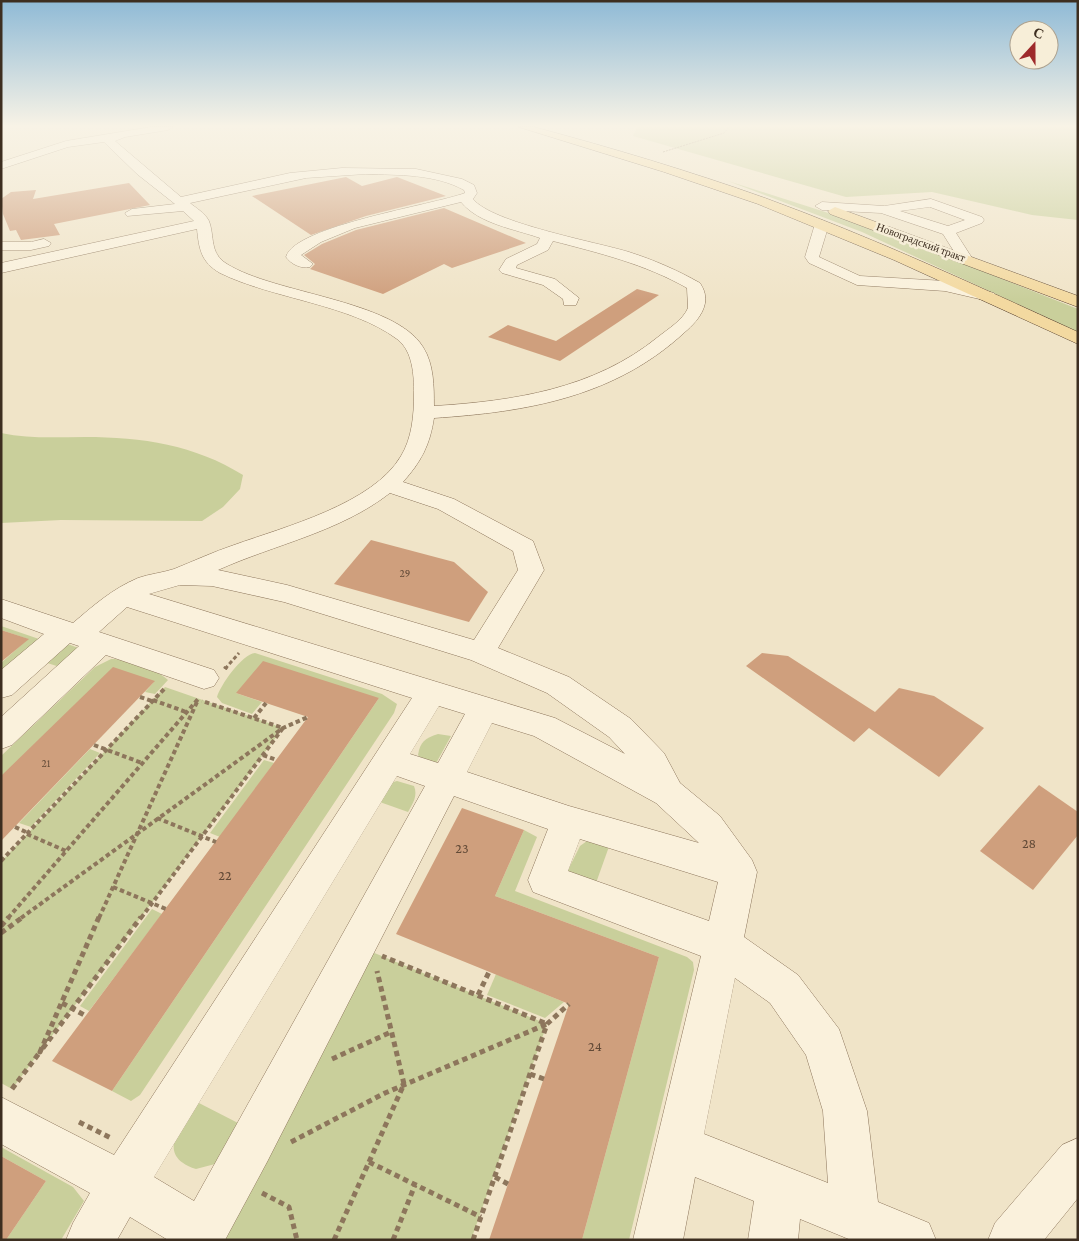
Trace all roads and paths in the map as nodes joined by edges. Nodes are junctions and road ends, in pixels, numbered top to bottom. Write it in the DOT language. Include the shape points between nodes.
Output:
graph roads {
  1 [pos="160,185"];
  2 [pos="261,185"];
  3 [pos="466,185"];
  4 [pos="716,185"];
  5 [pos="756,185"];
  6 [pos="766,188"];
  7 [pos="468,196"];
  8 [pos="806,200"];
  9 [pos="183,204"];
  10 [pos="822,206"];
  11 [pos="882,209"];
  12 [pos="128,218"];
  13 [pos="203,223"];
  14 [pos="822,224"];
  15 [pos="948,231"];
  16 [pos="548,236"];
  17 [pos="58,240"];
  18 [pos="2,246"];
  19 [pos="965,258"];
  20 [pos="305,264"];
  21 [pos="1,268"];
  22 [pos="989,297"];
  23 [pos="570,302"];
  24 [pos="1078,302"];
  25 [pos="1078,339"];
  26 [pos="424,413"];
  27 [pos="387,484"];
  28 [pos="180,576"];
  29 [pos="123,596"];
  30 [pos="1,608"];
  31 [pos="81,636"];
  32 [pos="244,648"];
  33 [pos="481,653"];
  34 [pos="1,687"];
  35 [pos="203,688"];
  36 [pos="173,690"];
  37 [pos="432,692"];
  38 [pos="140,696"];
  39 [pos="152,700"];
  40 [pos="266,703"];
  41 [pos="484,708"];
  42 [pos="186,712"];
  43 [pos="308,717"];
  44 [pos="254,718"];
  45 [pos="283,728"];
  46 [pos="1,736"];
  47 [pos="94,745"];
  48 [pos="106,749"];
  49 [pos="263,755"];
  50 [pos="277,760"];
  51 [pos="389,760"];
  52 [pos="142,763"];
  53 [pos="446,780"];
  54 [pos="668,793"];
  55 [pos="157,818"];
  56 [pos="569,821"];
  57 [pos="15,827"];
  58 [pos="138,832"];
  59 [pos="28,833"];
  60 [pos="202,837"];
  61 [pos="216,842"];
  62 [pos="66,851"];
  63 [pos="1,861"];
  64 [pos="739,872"];
  65 [pos="113,887"];
  66 [pos="152,903"];
  67 [pos="166,909"];
  68 [pos="1,926"];
  69 [pos="1,933"];
  70 [pos="722,945"];
  71 [pos="372,952"];
  72 [pos="374,961"];
  73 [pos="489,972"];
  74 [pos="478,996"];
  75 [pos="62,1003"];
  76 [pos="569,1004"];
  77 [pos="73,1008"];
  78 [pos="86,1016"];
  79 [pos="547,1024"];
  80 [pos="391,1032"];
  81 [pos="40,1052"];
  82 [pos="322,1064"];
  83 [pos="530,1074"];
  84 [pos="544,1079"];
  85 [pos="404,1084"];
  86 [pos="11,1106"];
  87 [pos="74,1120"];
  88 [pos="118,1142"];
  89 [pos="286,1145"];
  90 [pos="678,1147"];
  91 [pos="1078,1161"];
  92 [pos="370,1162"];
  93 [pos="495,1177"];
  94 [pos="508,1184"];
  95 [pos="415,1185"];
  96 [pos="122,1186"];
  97 [pos="780,1188"];
  98 [pos="258,1192"];
  99 [pos="855,1216"];
  100 [pos="481,1217"];
  101 [pos="200,1236"];
  102 [pos="90,1240"];
  103 [pos="297,1240"];
  104 [pos="334,1240"];
  105 [pos="393,1240"];
  106 [pos="473,1240"];
  107 [pos="658,1240"];
  108 [pos="773,1240"];
  109 [pos="912,1240"];
  110 [pos="1012,1240"];
  1 -- 9 [label="street"];
  2 -- 9 [label="street"];
  3 -- 7 [label="street" via="471,192"];
  4 -- 14 [label="main road"];
  5 -- 6 [label="main road"];
  7 -- 16 [label="street" via="467,202 482,213"];
  7 -- 20 [label="street" via="351,225 316,239 294,253 293,257"];
  8 -- 10 [label="main road, Новоградский тракт"];
  9 -- 12 [label="street"];
  9 -- 13 [label="street"];
  10 -- 11 [label="street"];
  10 -- 19 [label="main road, Новоградский тракт"];
  11 -- 15 [label="street"];
  11 -- 15 [label="street" via="931,203 977,220"];
  13 -- 21 [label="street"];
  13 -- 26 [label="street" via="208,253 214,263 257,282 372,319 411,340 422,364"];
  14 -- 22 [label="main road"];
  14 -- 22 [label="street" via="812,257 847,277 868,282 945,286"];
  15 -- 19 [label="street"];
  16 -- 23 [label="street" via="543,247 511,262 507,270 549,282 571,298"];
  16 -- 26 [label="street" via="607,249 679,276 694,286 698,308 645,358 604,380 487,410"];
  17 -- 18 [label="street" via="31,246"];
  19 -- 24 [label="main road, Новоградский тракт"];
  22 -- 25 [label="main road"];
  26 -- 27 [label="street" via="416,448 408,463"];
  27 -- 28 [label="street" via="364,500 294,534"];
  27 -- 33 [label="street" via="446,504 524,547 531,570"];
  28 -- 29 [label="street" via="148,584"];
  28 -- 33 [label="street" via="212,577 287,594"];
  29 -- 31 [label="street"];
  29 -- 37 [label="street"];
  30 -- 31 [label="street"];
  31 -- 34 [label="street"];
  31 -- 35 [label="street"];
  31 -- 46 [label="street"];
  32 -- 35 [label="path"];
  33 -- 54 [label="street" via="558,685 620,728 653,763"];
  35 -- 42 [label="path"];
  35 -- 44 [label="path"];
  35 -- 58 [label="path"];
  36 -- 39 [label="path" via="164,688"];
  37 -- 41 [label="street"];
  37 -- 51 [label="street"];
  38 -- 39 [label="path"];
  39 -- 42 [label="path"];
  39 -- 48 [label="path"];
  40 -- 44 [label="path"];
  41 -- 53 [label="street"];
  41 -- 54 [label="street" via="544,726"];
  42 -- 52 [label="path"];
  43 -- 45 [label="path"];
  44 -- 45 [label="path"];
  45 -- 49 [label="path"];
  45 -- 55 [label="path"];
  47 -- 48 [label="path"];
  48 -- 52 [label="path"];
  48 -- 59 [label="path"];
  49 -- 50 [label="path"];
  49 -- 60 [label="path"];
  51 -- 53 [label="street"];
  51 -- 96 [label="street"];
  52 -- 62 [label="path"];
  53 -- 56 [label="street"];
  53 -- 101 [label="street"];
  54 -- 64 [label="street" via="708,827"];
  55 -- 58 [label="path"];
  55 -- 60 [label="path"];
  56 -- 64 [label="street"];
  56 -- 70 [label="street" via="546,880"];
  57 -- 59 [label="path"];
  58 -- 65 [label="path"];
  58 -- 69 [label="path"];
  59 -- 62 [label="path"];
  59 -- 63 [label="path"];
  60 -- 61 [label="path"];
  60 -- 66 [label="path"];
  62 -- 68 [label="path"];
  64 -- 70 [label="street"];
  65 -- 66 [label="path"];
  65 -- 75 [label="path"];
  66 -- 67 [label="path"];
  66 -- 77 [label="path"];
  70 -- 90 [label="street"];
  70 -- 99 [label="street" via="784,989 824,1044 845,1111"];
  71 -- 74 [label="path"];
  72 -- 80 [label="path"];
  73 -- 74 [label="path"];
  74 -- 79 [label="path"];
  75 -- 77 [label="path"];
  75 -- 81 [label="path"];
  76 -- 79 [label="path"];
  77 -- 78 [label="path"];
  77 -- 81 [label="path"];
  79 -- 83 [label="path"];
  79 -- 85 [label="path"];
  80 -- 82 [label="path"];
  80 -- 85 [label="path"];
  81 -- 86 [label="path" via="12,1089"];
  83 -- 84 [label="path"];
  83 -- 93 [label="path"];
  85 -- 89 [label="path"];
  85 -- 92 [label="path"];
  86 -- 96 [label="street"];
  87 -- 88 [label="path"];
  90 -- 97 [label="street"];
  90 -- 107 [label="street"];
  91 -- 110 [label="street"];
  92 -- 95 [label="path"];
  92 -- 104 [label="path"];
  93 -- 94 [label="path"];
  93 -- 100 [label="path"];
  95 -- 100 [label="path"];
  95 -- 105 [label="path"];
  96 -- 101 [label="street"];
  96 -- 102 [label="street"];
  97 -- 99 [label="street"];
  97 -- 108 [label="street"];
  98 -- 103 [label="path" via="289,1207"];
  99 -- 109 [label="street"];
  100 -- 106 [label="path"];
}
